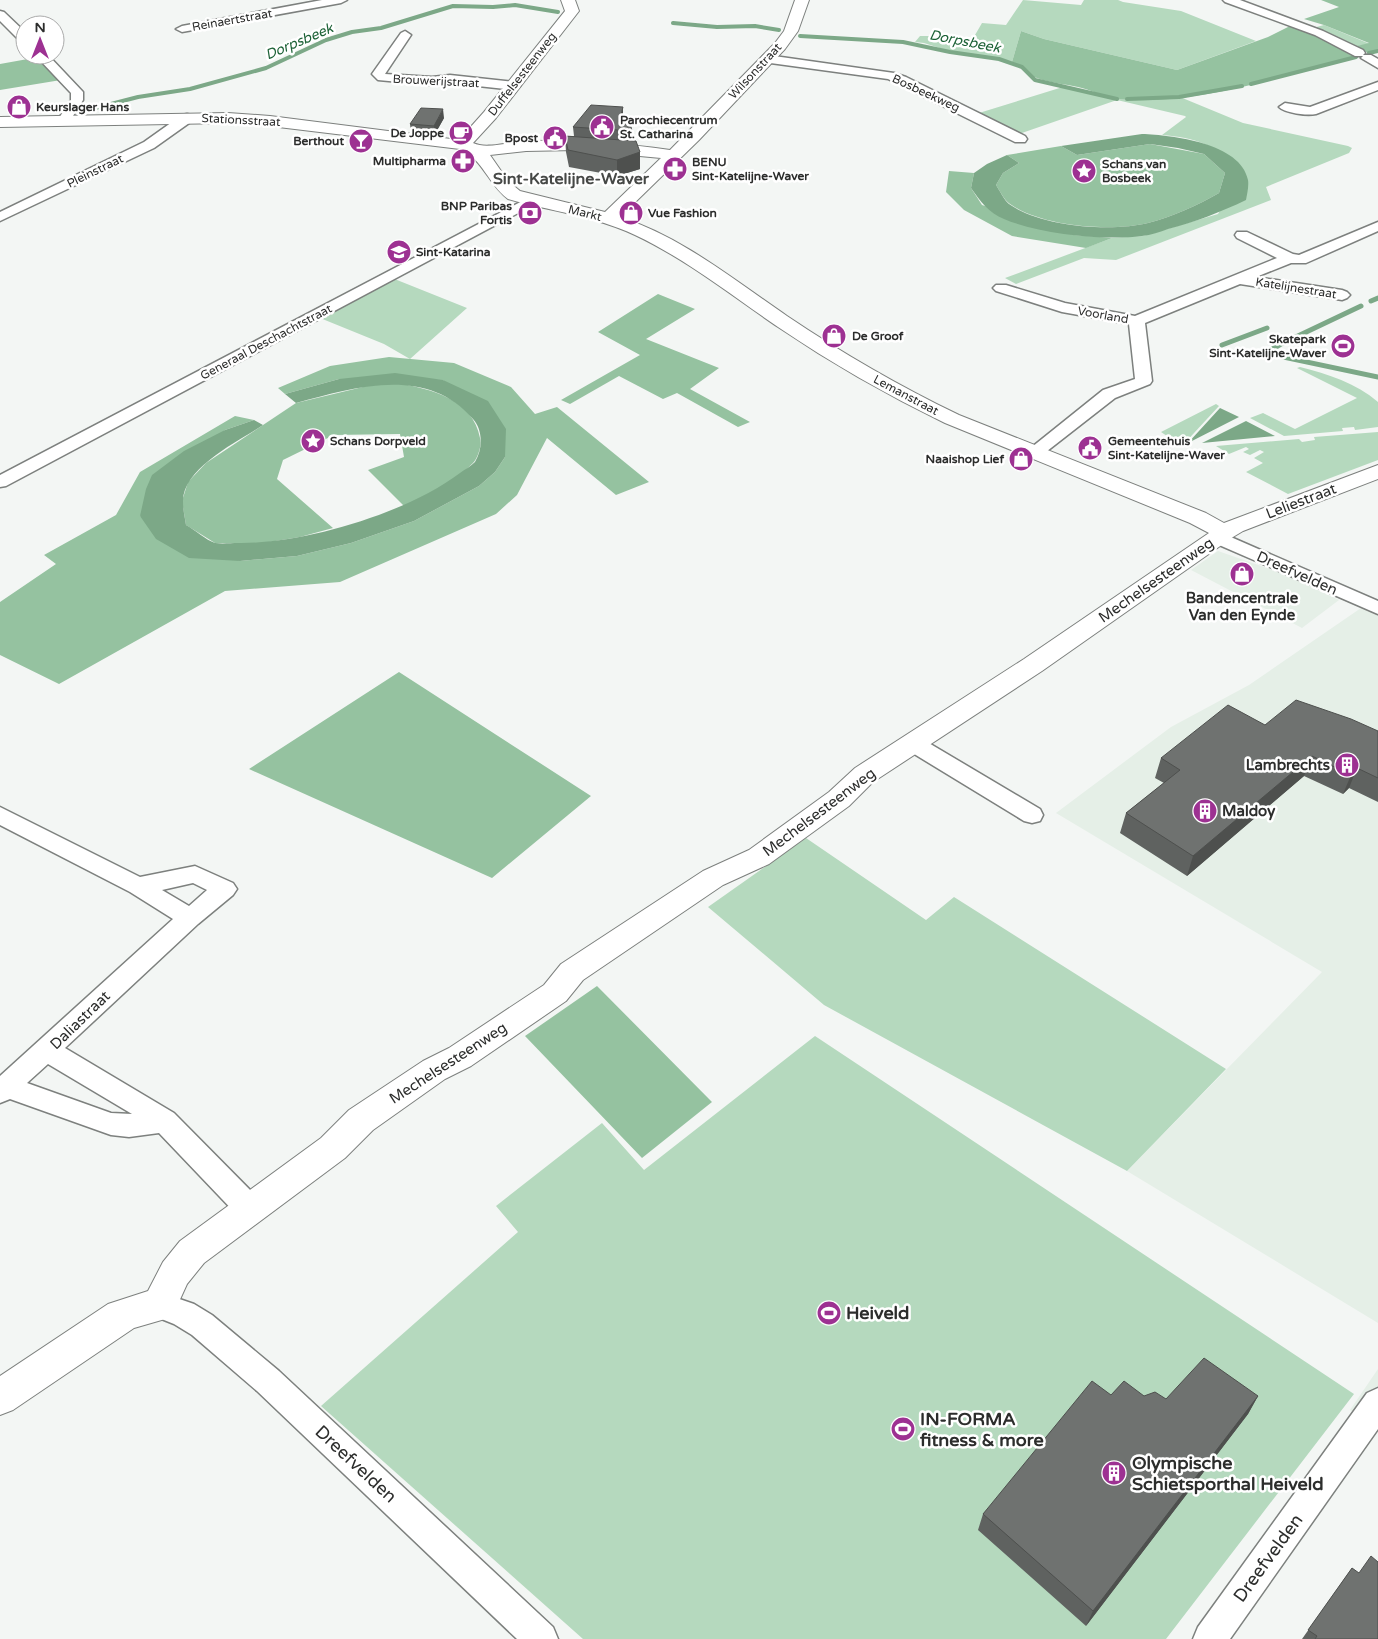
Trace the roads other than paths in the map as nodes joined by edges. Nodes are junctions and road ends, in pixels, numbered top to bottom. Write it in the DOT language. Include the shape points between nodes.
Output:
graph roads {
  1 [pos="341,0"];
  2 [pos="568,0"];
  3 [pos="802,0"];
  4 [pos="1229,0"];
  5 [pos="0,14"];
  6 [pos="15,29"];
  7 [pos="182,29"];
  8 [pos="405,34"];
  9 [pos="767,58"];
  10 [pos="1368,59"];
  11 [pos="51,65"];
  12 [pos="514,86"];
  13 [pos="1378,86"];
  14 [pos="1284,107"];
  15 [pos="187,118"];
  16 [pos="63,120"];
  17 [pos="0,122"];
  18 [pos="1020,139"];
  19 [pos="471,148"];
  20 [pos="673,155"];
  21 [pos="530,201"];
  22 [pos="0,217"];
  23 [pos="608,218"];
  24 [pos="1378,226"];
  25 [pos="1242,236"];
  26 [pos="1283,261"];
  27 [pos="1239,279"];
  28 [pos="1001,288"];
  29 [pos="1137,320"];
  30 [pos="1036,451"];
  31 [pos="1378,471"];
  32 [pos="0,482"];
  33 [pos="1221,535"];
  34 [pos="1378,608"];
  35 [pos="914,744"];
  36 [pos="0,815"];
  37 [pos="1032,815"];
  38 [pos="138,886"];
  39 [pos="190,918"];
  40 [pos="46,1050"];
  41 [pos="3,1089"];
  42 [pos="165,1121"];
  43 [pos="251,1210"];
  44 [pos="159,1305"];
  45 [pos="0,1396"];
  46 [pos="1378,1403"];
  47 [pos="540,1639"];
  48 [pos="1210,1639"];
  1 -- 7 [label="street, Reinaertstraat"];
  2 -- 12 [label="street, Duffelsesteenweg" via="572,11"];
  3 -- 9 [label="street, Wilsonstraat" via="790,31"];
  4 -- 10 [label="street" via="1328,37"];
  5 -- 6 [label="street"];
  8 -- 12 [label="street, Brouwerijstraat" via="378,74 382,77 432,81 450,79"];
  9 -- 18 [label="street, Bosbeekweg" via="890,76"];
  9 -- 20 [label="street, Wilsonstraat"];
  11 -- 16 [label="street" via="77,92 77,100"];
  12 -- 19 [label="street, Duffelsesteenweg" via="474,134"];
  13 -- 14 [label="street" via="1310,111"];
  15 -- 16 [label="street, Stationsstraat"];
  15 -- 19 [label="street, Stationsstraat" via="270,121"];
  15 -- 22 [label="street, Pleinstraat" via="148,144"];
  16 -- 17 [label="street, Stationsstraat"];
  19 -- 20 [label="street" via="539,146 637,150"];
  19 -- 21 [label="street, Markt" via="488,163 501,186"];
  20 -- 23 [label="street, Markt"];
  21 -- 23 [label="street, Markt"];
  21 -- 32 [label="street, Generaal Deschachtstraat"];
  23 -- 30 [label="street, Lemanstraat" via="640,230 664,244 878,382 952,418"];
  24 -- 26 [label="street, Katelijnestraat" via="1301,260"];
  25 -- 26 [label="street, Katelijnestraat"];
  26 -- 27 [label="street, Katelijnestraat"];
  26 -- 27 [label="street, Katelijnestraat" via="1342,296"];
  27 -- 29 [label="street, Katelijnestraat"];
  28 -- 29 [label="street, Voorland" via="1062,308"];
  29 -- 30 [label="street, Voorland" via="1144,381 1109,394"];
  30 -- 33 [label="street, Lemanstraat" via="1198,518"];
  31 -- 33 [label="street, Leliestraat" via="1236,526"];
  33 -- 34 [label="street, Dreefvelden"];
  33 -- 35 [label="street, Mechelsesteenweg"];
  35 -- 37 [label="street"];
  35 -- 43 [label="street, Mechelsesteenweg" via="864,775 839,799 759,857 714,878 572,972 555,993 361,1120 333,1148"];
  36 -- 38 [label="street"];
  38 -- 39 [label="street"];
  38 -- 39 [label="street, Daliastraat" via="195,874 225,889"];
  39 -- 40 [label="street, Daliastraat"];
  40 -- 41 [label="street"];
  40 -- 42 [label="street, Daliastraat"];
  41 -- 42 [label="street" via="111,1124 129,1126"];
  42 -- 43 [label="street, Daliastraat"];
  43 -- 44 [label="street, Mechelsesteenweg" via="192,1252 175,1273"];
  44 -- 45 [label="street" via="121,1316"];
  44 -- 47 [label="street, Dreefvelden" via="202,1325 268,1381"];
  46 -- 48 [label="street, Dreefvelden"];
}
